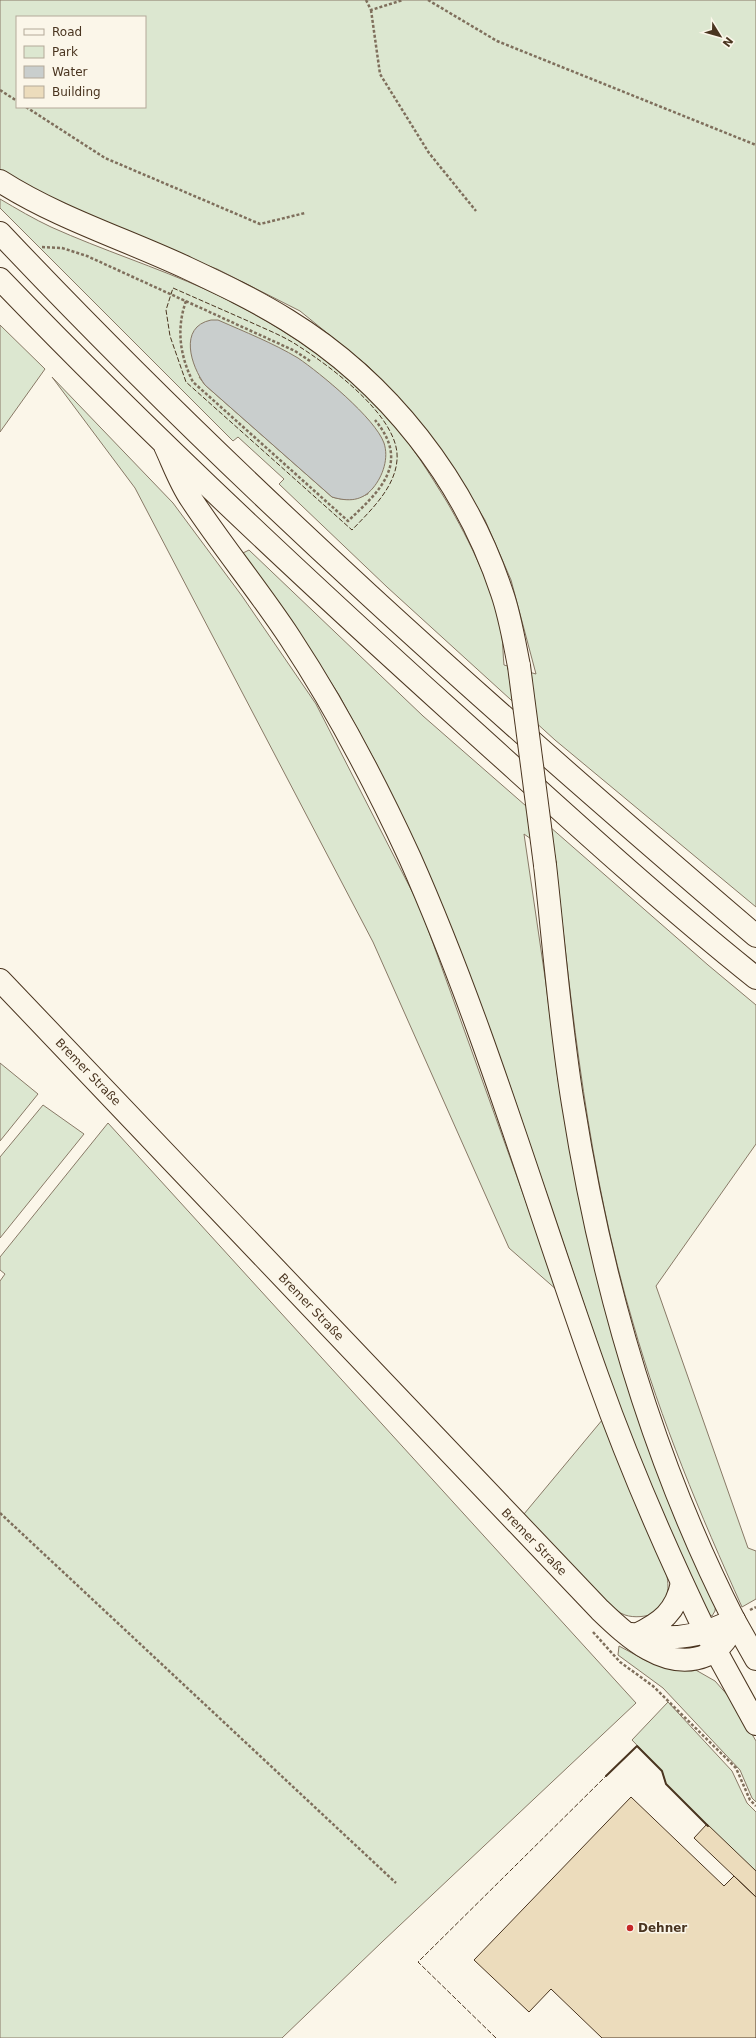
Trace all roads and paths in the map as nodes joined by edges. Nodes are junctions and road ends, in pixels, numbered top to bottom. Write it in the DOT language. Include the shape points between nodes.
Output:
graph roads {
  1 [pos="366,0"];
  2 [pos="403,0"];
  3 [pos="428,0"];
  4 [pos="371,10"];
  5 [pos="0,90"];
  6 [pos="16,100"];
  7 [pos="28,108"];
  8 [pos="756,145"];
  9 [pos="0,181"];
  10 [pos="476,211"];
  11 [pos="305,213"];
  12 [pos="0,233"];
  13 [pos="17,251"];
  14 [pos="0,279"];
  15 [pos="186,301"];
  16 [pos="311,362"];
  17 [pos="370,414"];
  18 [pos="165,446"];
  19 [pos="756,936"];
  20 [pos="756,978"];
  21 [pos="0,980"];
  22 [pos="0,1513"];
  23 [pos="682,1583"];
  24 [pos="734,1620"];
  25 [pos="630,1634"];
  26 [pos="710,1642"];
  27 [pos="756,1659"];
  28 [pos="620,1662"];
  29 [pos="756,1724"];
  30 [pos="756,1806"];
  31 [pos="396,1883"];
  1 -- 4 [label="path"];
  2 -- 4 [label="path"];
  3 -- 8 [label="path" via="497,41"];
  4 -- 10 [label="path" via="380,74 429,153"];
  5 -- 6 [label="path"];
  7 -- 11 [label="path" via="105,158 260,224"];
  9 -- 24 [label="main road, bridge" via="58,212 185,267 260,304 319,341 365,379 393,407 420,440 466,509 502,592 519,666 573,1103 593,1213 633,1366 662,1452 709,1567"];
  12 -- 13 [label="main road"];
  13 -- 15 [label="path" via="62,248 87,256"];
  13 -- 19 [label="main road" via="155,391 275,507 597,800"];
  14 -- 18 [label="main road"];
  15 -- 16 [label="path" via="288,348"];
  15 -- 17 [label="path" via="181,314 179,332 185,367 192,382 348,521 377,493 391,468 392,454 389,442"];
  18 -- 20 [label="main road" via="306,580 523,777"];
  18 -- 23 [label="main road" via="189,496 268,605 317,680 365,766 408,854 490,1065 600,1382 655,1523"];
  21 -- 25 [label="main road, Bremer Straße" via="594,1604"];
  22 -- 31 [label="path"];
  23 -- 25 [label="main road" via="680,1594 662,1620"];
  23 -- 26 [label="main road"];
  24 -- 26 [label="main road"];
  24 -- 27 [label="main road"];
  25 -- 26 [label="main road"];
  26 -- 29 [label="main road"];
  28 -- 30 [label="path" via="653,1686 736,1768 750,1800"];
}
